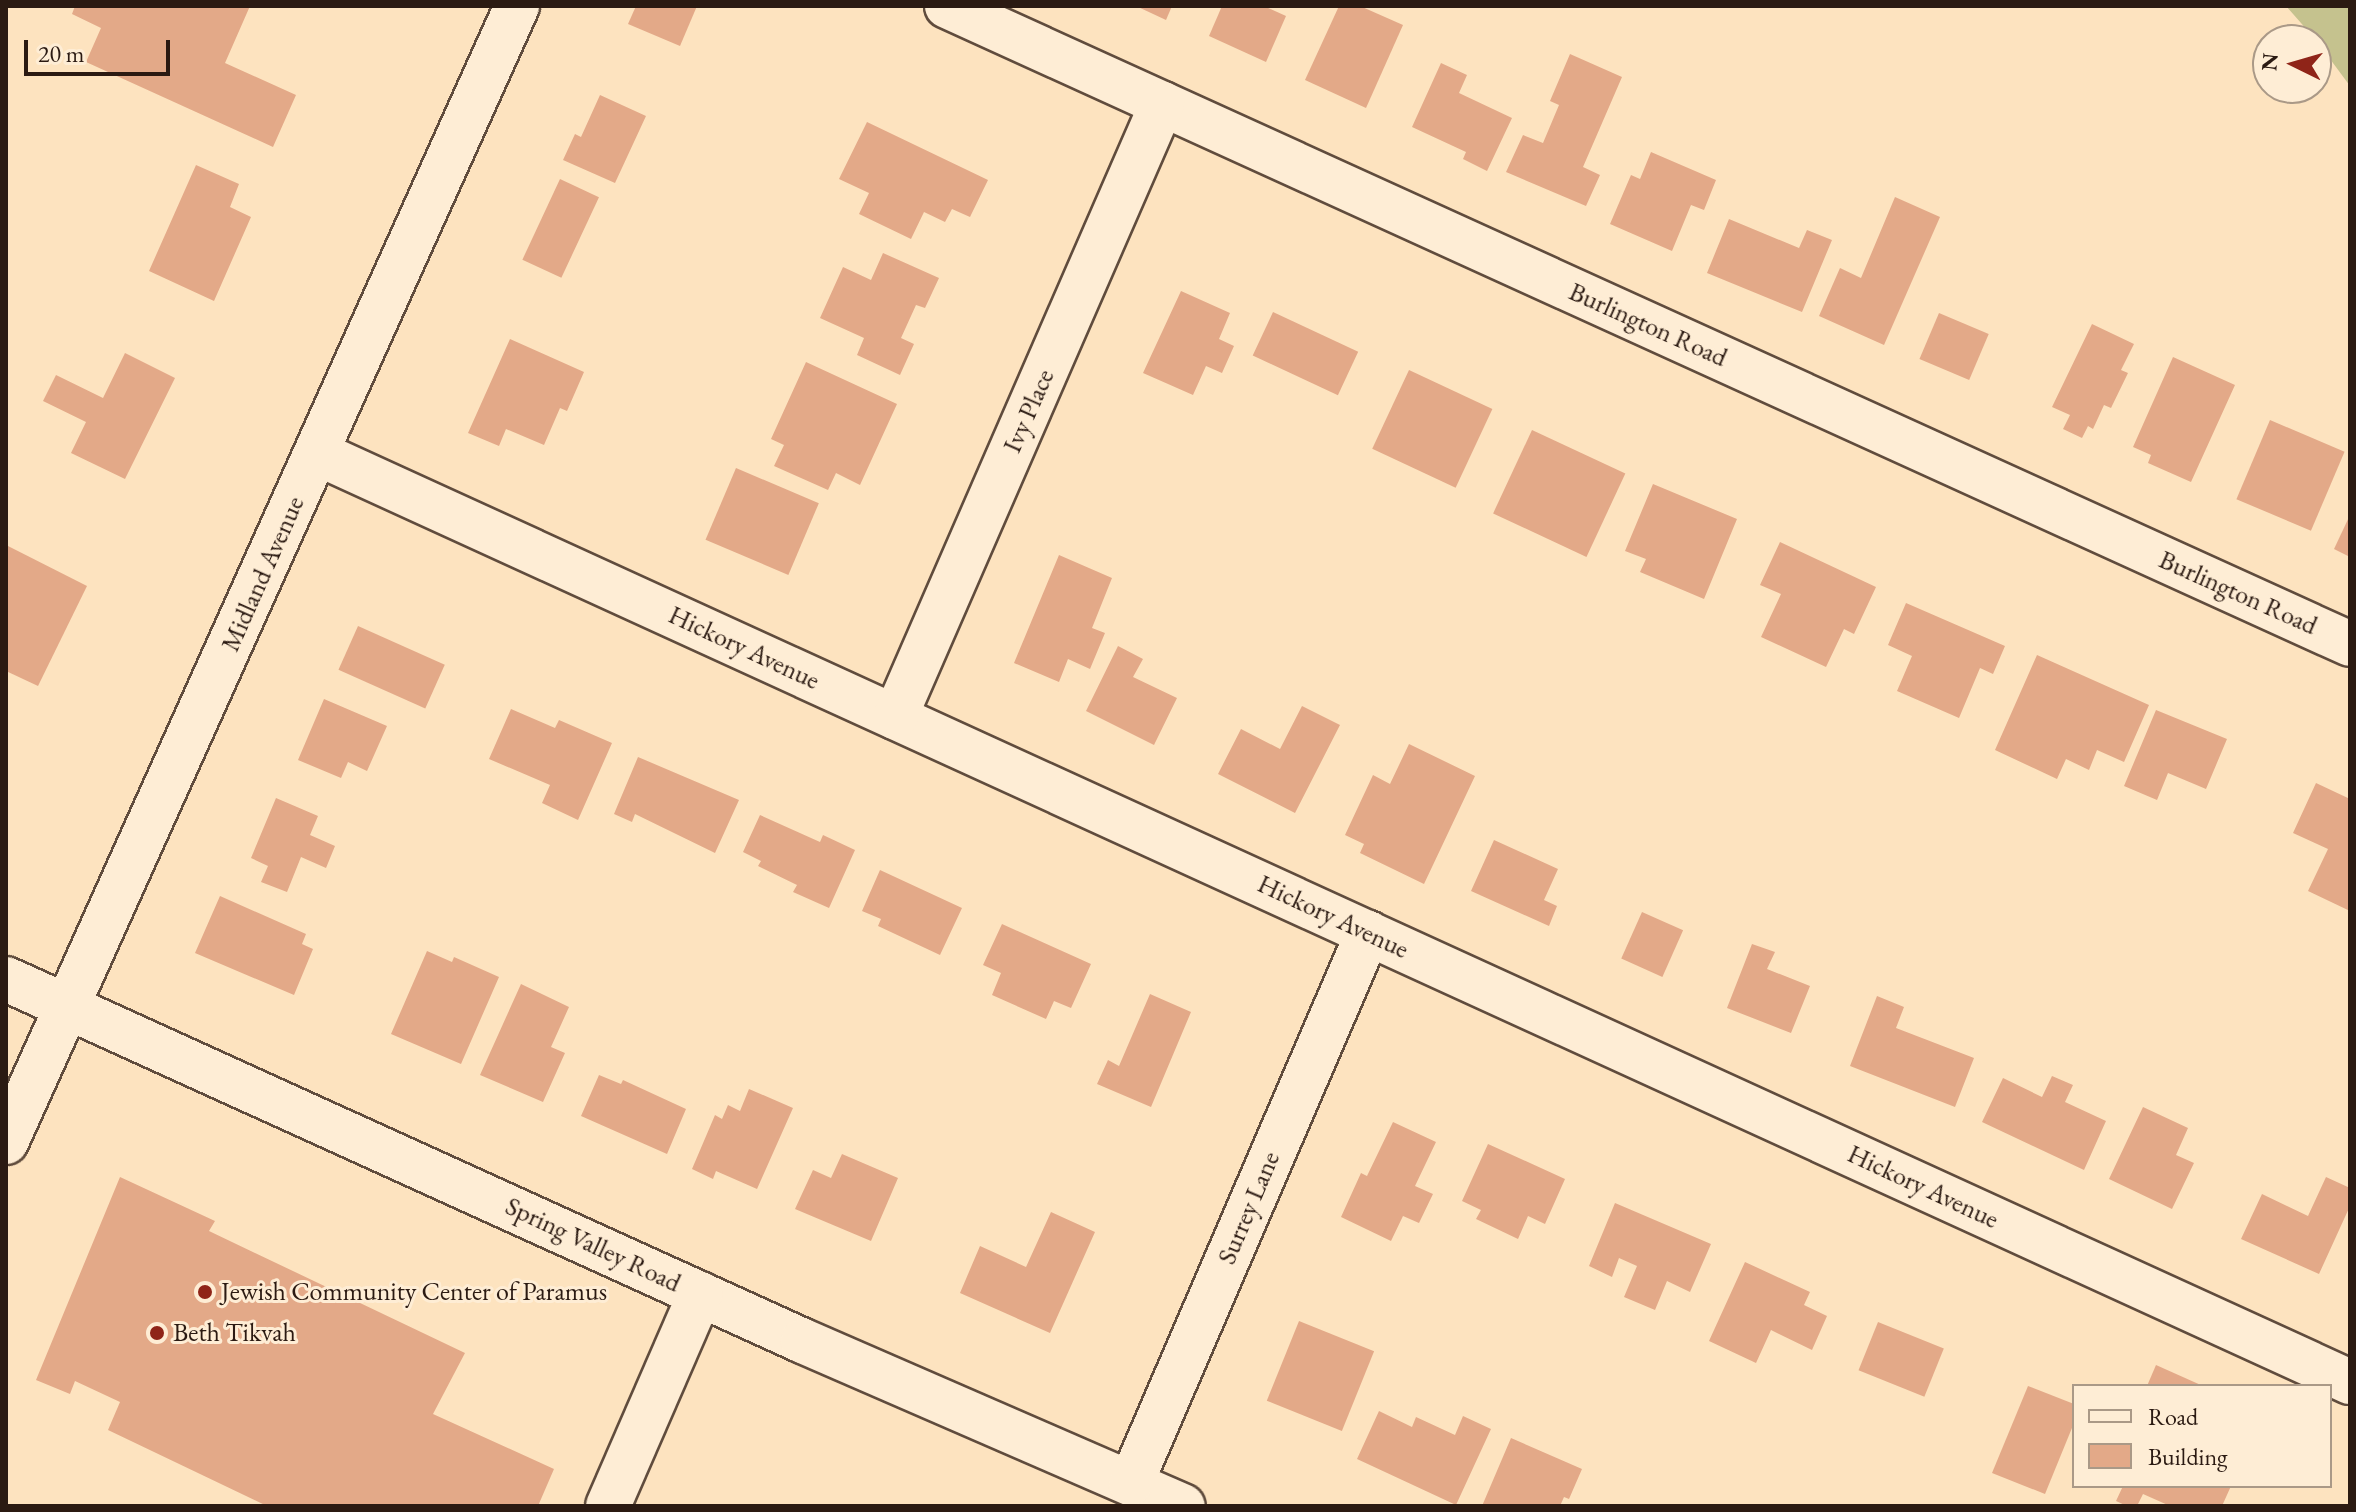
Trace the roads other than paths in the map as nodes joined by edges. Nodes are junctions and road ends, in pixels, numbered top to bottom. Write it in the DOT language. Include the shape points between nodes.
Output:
graph roads {
  1 [pos="517,6"];
  2 [pos="947,6"];
  3 [pos="1162,104"];
  4 [pos="317,453"];
  5 [pos="2350,644"];
  6 [pos="895,717"];
  7 [pos="1368,933"];
  8 [pos="6,979"];
  9 [pos="69,1006"];
  10 [pos="6,1142"];
  11 [pos="700,1294"];
  12 [pos="2350,1382"];
  13 [pos="1131,1483"];
  14 [pos="608,1506"];
  15 [pos="1183,1506"];
  1 -- 4 [label="street, Midland Avenue"];
  2 -- 3 [label="street, Burlington Road"];
  3 -- 5 [label="street, Burlington Road"];
  3 -- 6 [label="street, Ivy Place"];
  4 -- 6 [label="street, Hickory Avenue"];
  4 -- 9 [label="street, Midland Avenue"];
  6 -- 7 [label="street, Hickory Avenue"];
  7 -- 12 [label="street, Hickory Avenue"];
  7 -- 13 [label="street, Surrey Lane"];
  8 -- 9 [label="street, Spring Valley Road"];
  9 -- 10 [label="street, Midland Avenue"];
  9 -- 11 [label="street, Spring Valley Road"];
  11 -- 13 [label="street, Spring Valley Road"];
  11 -- 14 [label="street"];
  13 -- 15 [label="street, Spring Valley Road"];
}
